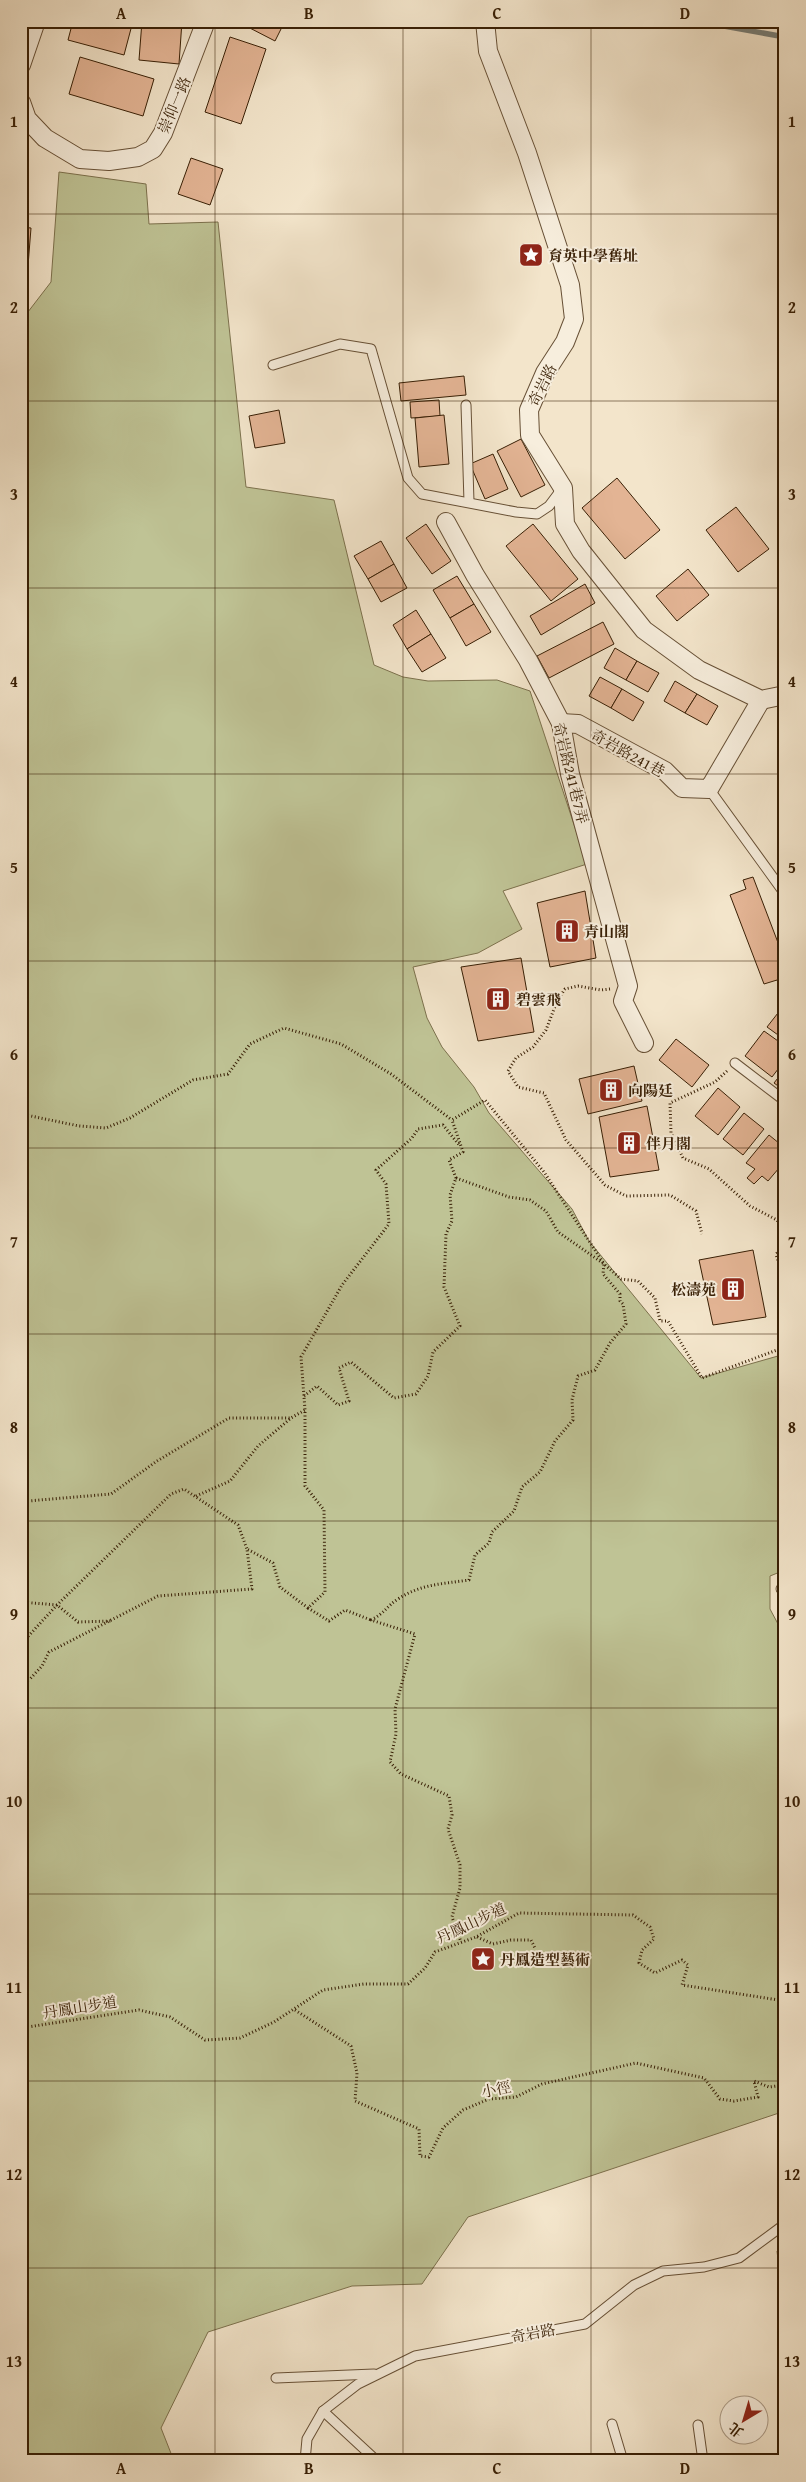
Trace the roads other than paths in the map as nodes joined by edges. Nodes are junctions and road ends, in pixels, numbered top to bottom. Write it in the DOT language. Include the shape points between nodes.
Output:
graph roads {
  1 [pos="36,21"];
  2 [pos="206,21"];
  3 [pos="485,21"];
  4 [pos="21,65"];
  5 [pos="21,102"];
  6 [pos="273,365"];
  7 [pos="466,404"];
  8 [pos="563,488"];
  9 [pos="469,502"];
  10 [pos="446,522"];
  11 [pos="785,695"];
  12 [pos="761,700"];
  13 [pos="561,723"];
  14 [pos="708,789"];
  15 [pos="785,894"];
  16 [pos="644,1043"];
  17 [pos="735,1063"];
  18 [pos="785,1101"];
  19 [pos="785,2224"];
  20 [pos="379,2373"];
  21 [pos="276,2378"];
  22 [pos="323,2411"];
  23 [pos="612,2424"];
  24 [pos="698,2425"];
  25 [pos="305,2461"];
  26 [pos="378,2461"];
  27 [pos="623,2461"];
  28 [pos="703,2461"];
  1 -- 4 [label="street"];
  2 -- 5 [label="street, 崇仰一路" via="163,133 153,149 138,157 108,161 80,159 45,138 27,119"];
  3 -- 8 [label="street, 奇岩路" via="488,51 527,153 570,285 574,319 529,410 530,435"];
  6 -- 9 [label="lane" via="340,344 371,349 408,478 422,494"];
  7 -- 9 [label="lane"];
  8 -- 9 [label="lane" via="549,506 537,514"];
  8 -- 12 [label="street, 奇岩路" via="565,524 581,551 644,630 698,670"];
  10 -- 13 [label="street, 奇岩路241巷7弄" via="528,660"];
  11 -- 12 [label="street"];
  12 -- 14 [label="street"];
  13 -- 14 [label="street, 奇岩路241巷" via="578,724 665,770 682,788"];
  13 -- 16 [label="street, 奇岩路241巷7弄" via="570,774 628,986 623,1001"];
  14 -- 15 [label="lane"];
  17 -- 18 [label="lane"];
  19 -- 20 [label="lane, 奇岩路" via="739,2258 704,2267 663,2271 634,2286 584,2324 416,2356"];
  20 -- 21 [label="lane"];
  20 -- 22 [label="lane, 奇岩路" via="358,2384"];
  22 -- 25 [label="lane, 奇岩路" via="307,2439"];
  22 -- 26 [label="lane"];
  23 -- 27 [label="lane"];
  24 -- 28 [label="lane"];
}
